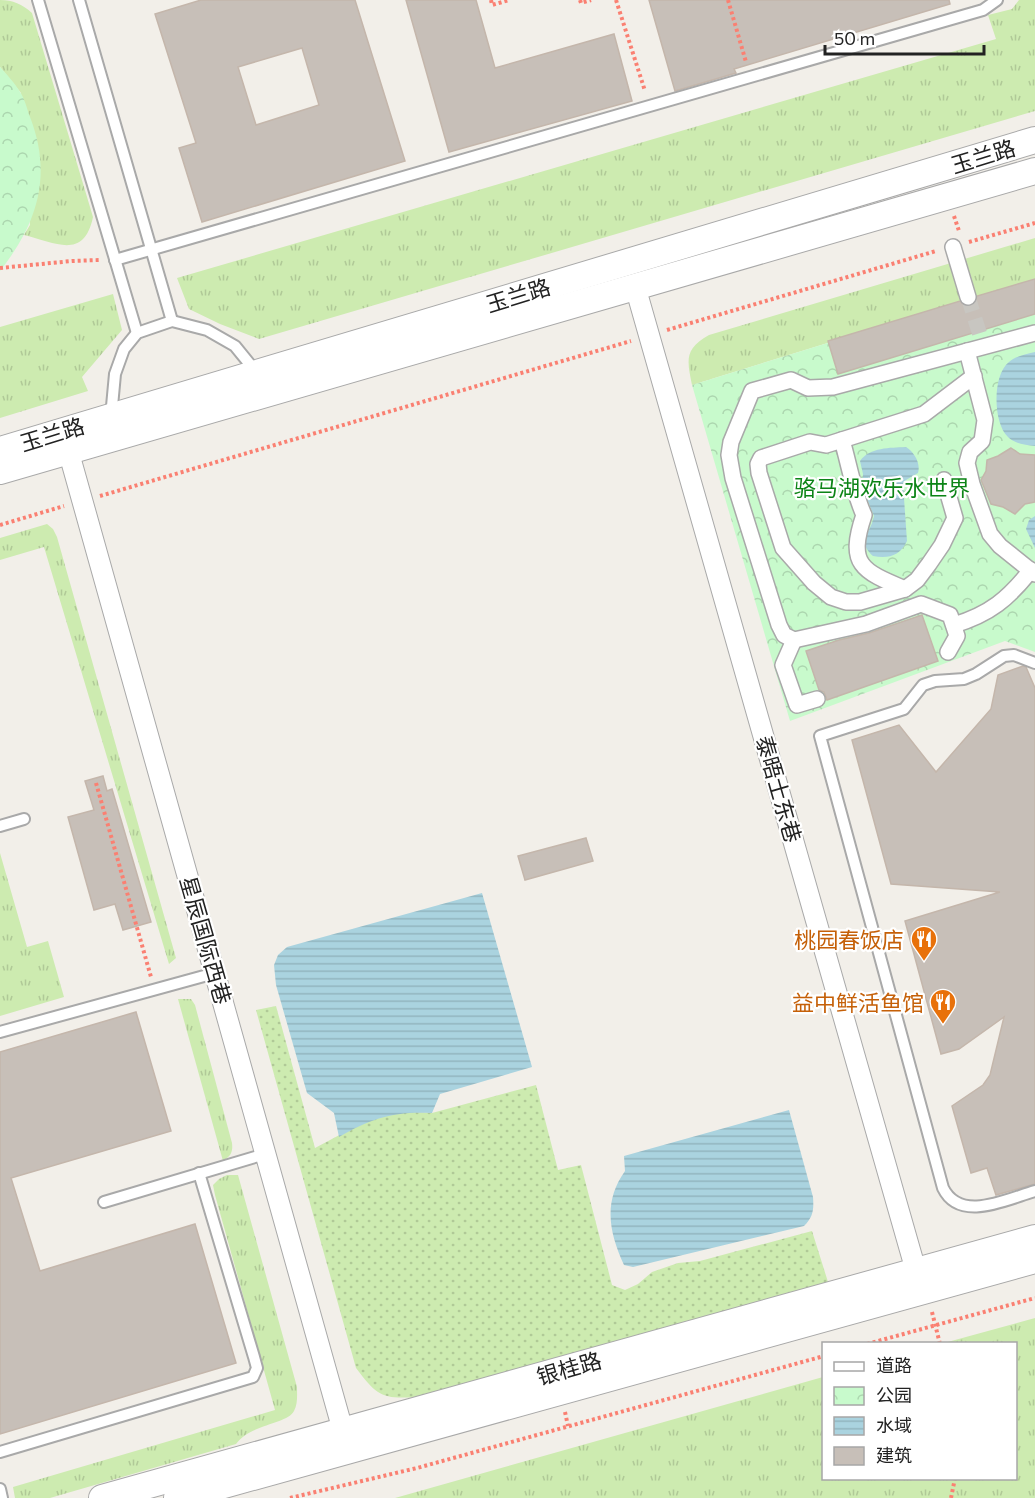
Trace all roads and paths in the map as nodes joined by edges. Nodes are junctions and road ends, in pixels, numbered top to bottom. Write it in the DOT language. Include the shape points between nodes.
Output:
graph roads {
  1 [pos="38,0"];
  2 [pos="79,0"];
  3 [pos="490,0"];
  4 [pos="509,0"];
  5 [pos="580,0"];
  6 [pos="591,0"];
  7 [pos="616,0"];
  8 [pos="728,0"];
  9 [pos="997,0"];
  10 [pos="751,77"];
  11 [pos="650,106"];
  12 [pos="1035,140"];
  13 [pos="1035,171"];
  14 [pos="1035,223"];
  15 [pos="953,247"];
  16 [pos="151,250"];
  17 [pos="115,260"];
  18 [pos="0,268"];
  19 [pos="635,286"];
  20 [pos="968,297"];
  21 [pos="172,321"];
  22 [pos="137,333"];
  23 [pos="1035,333"];
  24 [pos="649,335"];
  25 [pos="967,351"];
  26 [pos="974,376"];
  27 [pos="265,382"];
  28 [pos="110,428"];
  29 [pos="842,440"];
  30 [pos="66,441"];
  31 [pos="0,450"];
  32 [pos="0,471"];
  33 [pos="944,480"];
  34 [pos="83,501"];
  35 [pos="0,525"];
  36 [pos="1033,572"];
  37 [pos="905,589"];
  38 [pos="954,625"];
  39 [pos="794,640"];
  40 [pos="948,652"];
  41 [pos="1035,663"];
  42 [pos="817,699"];
  43 [pos="96,783"];
  44 [pos="24,819"];
  45 [pos="0,826"];
  46 [pos="215,973"];
  47 [pos="155,989"];
  48 [pos="0,1032"];
  49 [pos="265,1154"];
  50 [pos="199,1173"];
  51 [pos="1035,1191"];
  52 [pos="104,1202"];
  53 [pos="1035,1238"];
  54 [pos="1035,1260"];
  55 [pos="922,1284"];
  56 [pos="1035,1298"];
  57 [pos="935,1325"];
  58 [pos="874,1342"];
  59 [pos="939,1342"];
  60 [pos="822,1357"];
  61 [pos="345,1441"];
  62 [pos="0,1452"];
  63 [pos="955,1480"];
  64 [pos="0,1489"];
  65 [pos="2,1498"];
  66 [pos="102,1498"];
  67 [pos="177,1498"];
  68 [pos="290,1498"];
  69 [pos="951,1498"];
  1 -- 17 [label="lane"];
  2 -- 16 [label="lane"];
  3 -- 4 [label="path" via="492,5"];
  5 -- 6 [label="path"];
  7 -- 11 [label="path"];
  8 -- 10 [label="path"];
  9 -- 10 [label="lane" via="983,10"];
  10 -- 11 [label="lane"];
  11 -- 16 [label="lane"];
  12 -- 27 [label="street, 玉兰路"];
  13 -- 19 [label="street, 玉兰路"];
  14 -- 15 [label="path"];
  15 -- 20 [label="street"];
  15 -- 24 [label="path"];
  16 -- 17 [label="lane"];
  16 -- 21 [label="lane"];
  17 -- 18 [label="path"];
  17 -- 22 [label="lane"];
  19 -- 24 [label="street, 泰晤士东巷"];
  19 -- 27 [label="street, 玉兰路"];
  21 -- 22 [label="lane"];
  21 -- 27 [label="lane" via="207,330 235,346"];
  22 -- 28 [label="lane" via="123,349 115,374"];
  23 -- 25 [label="street" via="996,345 981,341"];
  24 -- 34 [label="path"];
  24 -- 55 [label="street, 泰晤士东巷"];
  25 -- 26 [label="street"];
  25 -- 39 [label="street" via="833,387 808,388 790,380 752,391 731,442 730,466 779,625 784,635"];
  26 -- 29 [label="street" via="924,414"];
  26 -- 36 [label="street" via="985,420 982,441 970,452 967,463 972,484 990,534"];
  27 -- 28 [label="street, 玉兰路"];
  28 -- 30 [label="street, 玉兰路"];
  29 -- 37 [label="street" via="864,515 857,550 861,563 872,576"];
  29 -- 37 [label="street" via="826,445 810,442 761,458 759,473 783,548 814,583 839,600 860,602"];
  30 -- 31 [label="street, 玉兰路"];
  30 -- 32 [label="street, 玉兰路"];
  30 -- 34 [label="street, 星辰国际西巷"];
  33 -- 37 [label="street" via="954,518 942,545"];
  34 -- 35 [label="path"];
  34 -- 46 [label="street, 星辰国际西巷"];
  36 -- 38 [label="street" via="1004,601"];
  38 -- 39 [label="street" via="950,615 921,604 866,624"];
  38 -- 40 [label="street" via="957,636"];
  39 -- 42 [label="street" via="783,665 797,705"];
  41 -- 51 [label="lane" via="1014,655 1004,656 964,679 923,685 904,709 820,736 943,1188 956,1204 968,1207"];
  43 -- 47 [label="path"];
  44 -- 45 [label="lane"];
  46 -- 47 [label="lane"];
  46 -- 49 [label="street, 星辰国际西巷"];
  47 -- 48 [label="lane"];
  49 -- 50 [label="lane"];
  49 -- 61 [label="street, 星辰国际西巷"];
  50 -- 52 [label="lane"];
  50 -- 62 [label="lane" via="257,1368 253,1377"];
  53 -- 55 [label="street, 银桂路"];
  54 -- 55 [label="street, 银桂路"];
  55 -- 57 [label="path"];
  55 -- 61 [label="street, 银桂路"];
  56 -- 57 [label="path"];
  57 -- 58 [label="path"];
  57 -- 59 [label="path"];
  60 -- 68 [label="path" via="417,1468"];
  61 -- 66 [label="street, 银桂路"];
  61 -- 67 [label="street, 银桂路"];
  63 -- 69 [label="path"];
  64 -- 65 [label="lane"];
}
